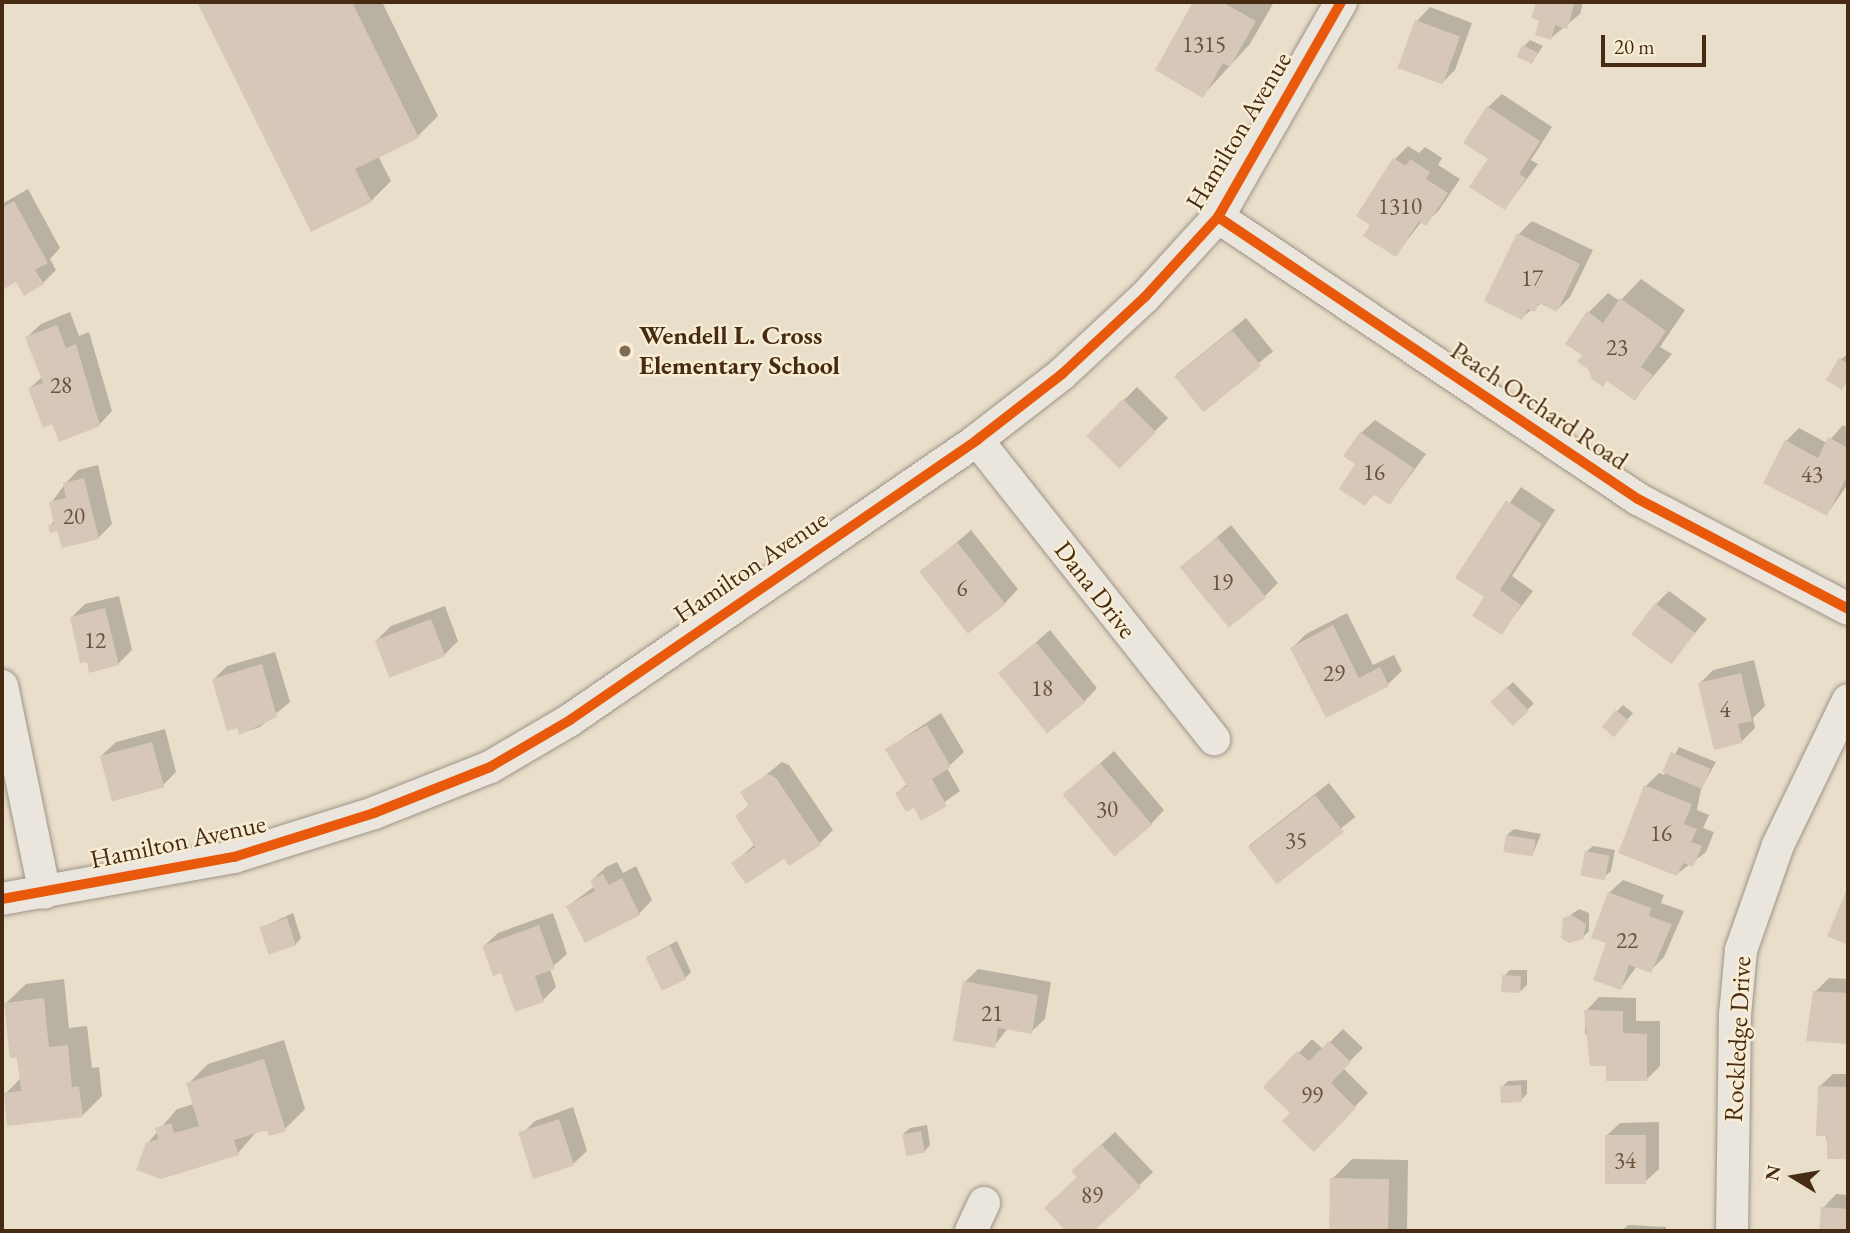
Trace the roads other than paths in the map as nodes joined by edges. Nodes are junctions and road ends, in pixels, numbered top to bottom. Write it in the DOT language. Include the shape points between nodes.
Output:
graph roads {
  1 [pos="1341,2"];
  2 [pos="1218,217"];
  3 [pos="977,440"];
  4 [pos="1848,609"];
  5 [pos="2,686"];
  6 [pos="1848,701"];
  7 [pos="1214,739"];
  8 [pos="46,892"];
  9 [pos="2,899"];
  10 [pos="984,1203"];
  11 [pos="971,1231"];
  12 [pos="1732,1231"];
  1 -- 2 [label="street, Hamilton Avenue"];
  2 -- 3 [label="street, Hamilton Avenue" via="1145,297 1062,374"];
  2 -- 4 [label="street, Peach Orchard Road" via="1638,499"];
  3 -- 7 [label="street, Dana Drive"];
  3 -- 8 [label="street, Hamilton Avenue" via="570,720 490,766 374,813 234,858"];
  5 -- 8 [label="street"];
  6 -- 12 [label="street, Rockledge Drive" via="1778,845 1741,950 1735,1015"];
  8 -- 9 [label="street, Hamilton Avenue"];
  10 -- 11 [label="street"];
}
